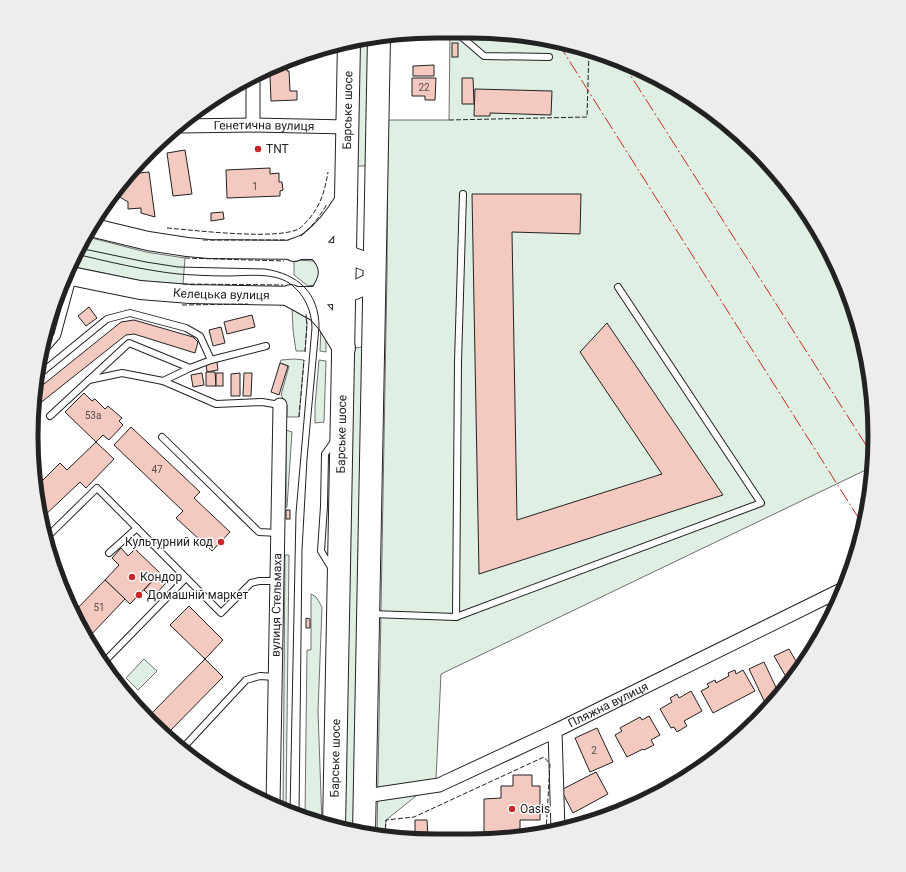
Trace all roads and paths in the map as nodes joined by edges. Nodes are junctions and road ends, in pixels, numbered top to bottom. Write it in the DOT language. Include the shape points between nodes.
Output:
graph roads {
  1 [pos="463,38"];
  2 [pos="379,42"];
  3 [pos="349,48"];
  4 [pos="549,57"];
  5 [pos="252,83"];
  6 [pos="253,125"];
  7 [pos="187,126"];
  8 [pos="348,127"];
  9 [pos="463,194"];
  10 [pos="346,205"];
  11 [pos="376,212"];
  12 [pos="96,229"];
  13 [pos="294,250"];
  14 [pos="316,250"];
  15 [pos="346,254"];
  16 [pos="375,272"];
  17 [pos="72,276"];
  18 [pos="69,283"];
  19 [pos="618,287"];
  20 [pos="345,292"];
  21 [pos="291,296"];
  22 [pos="318,296"];
  23 [pos="49,345"];
  24 [pos="266,346"];
  25 [pos="344,348"];
  26 [pos="373,349"];
  27 [pos="212,360"];
  28 [pos="190,368"];
  29 [pos="44,371"];
  30 [pos="88,380"];
  31 [pos="163,381"];
  32 [pos="280,405"];
  33 [pos="50,416"];
  34 [pos="162,437"];
  35 [pos="137,528"];
  36 [pos="50,533"];
  37 [pos="278,533"];
  38 [pos="110,553"];
  39 [pos="186,578"];
  40 [pos="277,581"];
  41 [pos="836,592"];
  42 [pos="368,614"];
  43 [pos="456,617"];
  44 [pos="107,659"];
  45 [pos="275,677"];
  46 [pos="555,731"];
  47 [pos="186,745"];
  48 [pos="365,796"];
  49 [pos="273,799"];
  50 [pos="334,820"];
  51 [pos="558,824"];
  52 [pos="364,827"];
  1 -- 4 [label="lane" via="484,56"];
  2 -- 11 [label="highway"];
  3 -- 8 [label="highway, Барське шосе"];
  5 -- 6 [label="street"];
  6 -- 7 [label="street, Генетична вулиця"];
  6 -- 8 [label="street, Генетична вулиця"];
  8 -- 10 [label="highway, Барське шосе"];
  9 -- 43 [label="lane" via="458,362"];
  10 -- 11 [label="highway" via="350,215 360,221 367,220"];
  10 -- 13 [label="highway" via="326,230 310,243"];
  10 -- 15 [label="highway, Барське шосе"];
  11 -- 16 [label="highway"];
  12 -- 13 [label="main road" via="187,248"];
  13 -- 14 [label="main road"];
  14 -- 15 [label="main road"];
  14 -- 22 [label="main road" via="322,255 328,269 326,284"];
  15 -- 16 [label="main road"];
  15 -- 20 [label="highway, Барське шосе"];
  16 -- 20 [label="main road, Келецька вулиця" via="354,290"];
  16 -- 26 [label="highway"];
  17 -- 21 [label="main road, Келецька вулиця" via="140,290 190,294"];
  18 -- 23 [label="lane" via="57,336"];
  19 -- 43 [label="lane" via="761,503"];
  20 -- 22 [label="main road, Келецька вулиця"];
  20 -- 25 [label="highway, Барське шосе"];
  21 -- 22 [label="main road, Келецька вулиця"];
  21 -- 25 [label="highway" via="318,311"];
  24 -- 27 [label="lane"];
  25 -- 26 [label="highway" via="353,339 359,338 365,340"];
  25 -- 50 [label="highway, Барське шосе"];
  26 -- 42 [label="highway"];
  27 -- 28 [label="lane"];
  27 -- 29 [label="lane" via="200,336 186,328 130,314 107,318"];
  28 -- 30 [label="lane" via="129,343"];
  28 -- 31 [label="lane"];
  30 -- 31 [label="lane" via="122,373"];
  30 -- 33 [label="lane"];
  31 -- 32 [label="lane" via="216,404 262,402"];
  32 -- 37 [label="street, вулиця Стельмаха"];
  34 -- 37 [label="lane" via="260,532"];
  35 -- 36 [label="lane" via="97,488"];
  35 -- 38 [label="lane"];
  35 -- 39 [label="lane"];
  37 -- 40 [label="street, вулиця Стельмаха"];
  39 -- 40 [label="lane" via="221,613 251,583"];
  39 -- 44 [label="lane"];
  40 -- 45 [label="street, вулиця Стельмаха"];
  41 -- 46 [label="street, Пляжна вулиця"];
  42 -- 43 [label="lane"];
  42 -- 48 [label="highway"];
  45 -- 47 [label="lane" via="260,676 246,680"];
  45 -- 49 [label="street, вулиця Стельмаха"];
  46 -- 48 [label="street, Пляжна вулиця" via="439,784"];
  46 -- 51 [label="street"];
  48 -- 52 [label="highway"];
}
